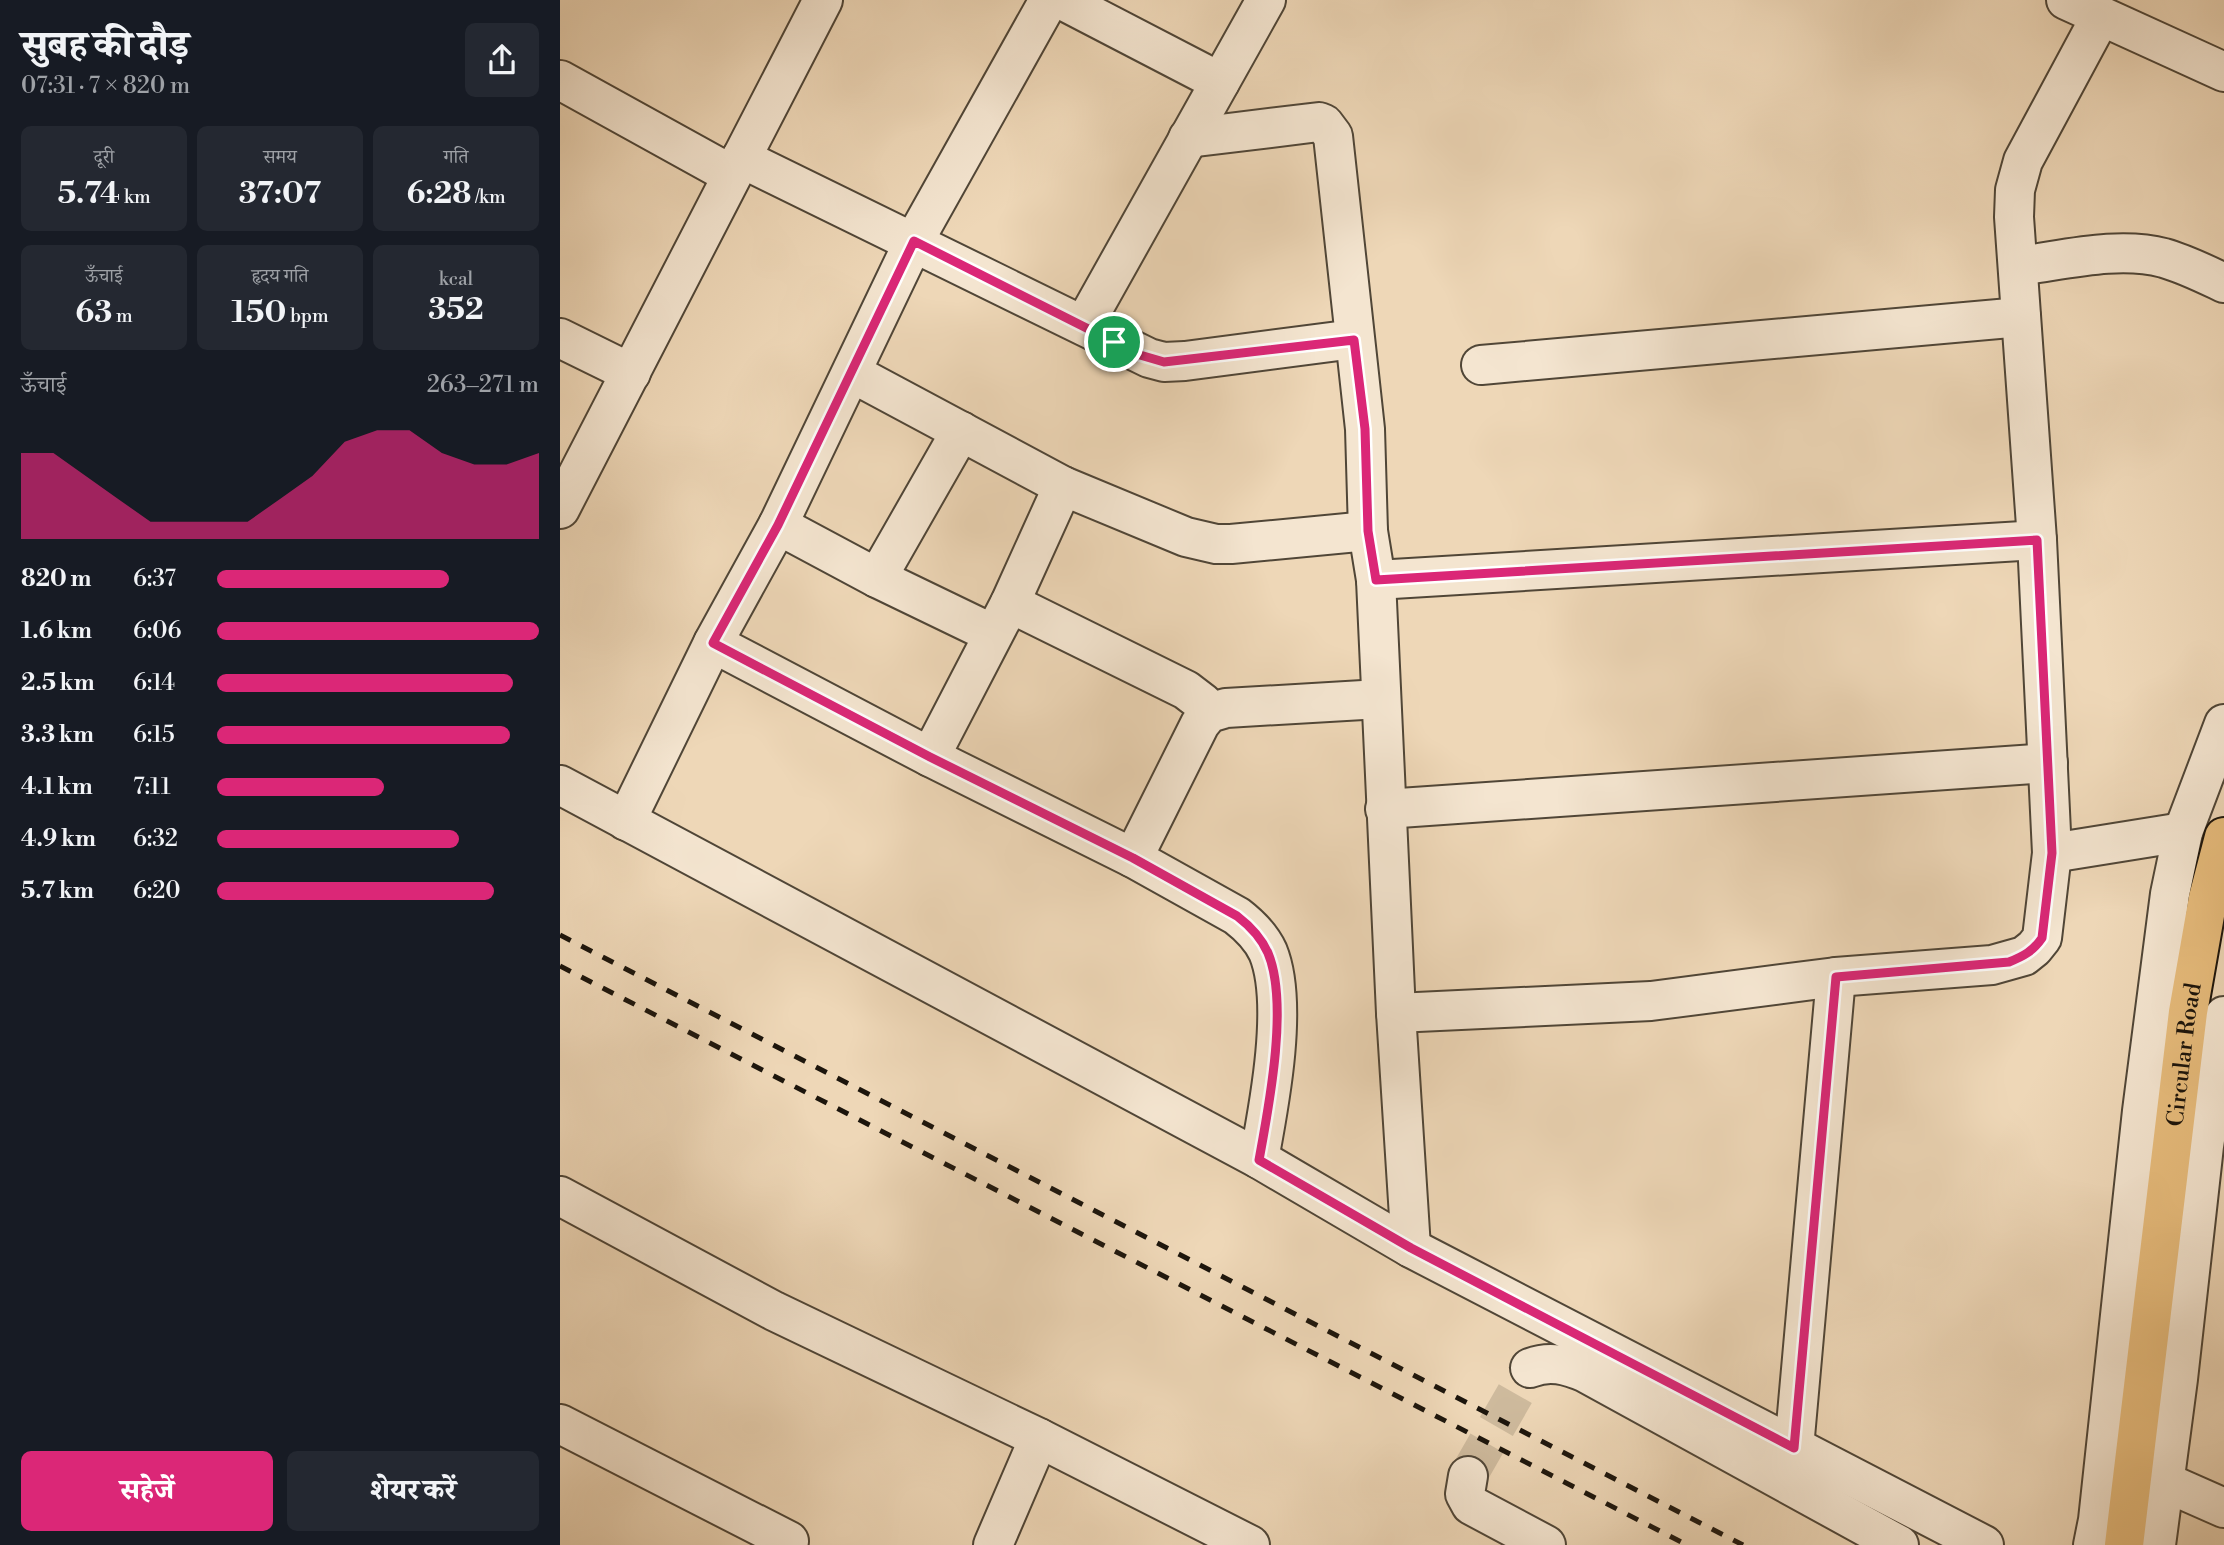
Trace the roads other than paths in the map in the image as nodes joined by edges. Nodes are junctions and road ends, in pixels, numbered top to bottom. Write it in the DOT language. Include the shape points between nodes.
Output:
graph roads {
  1 [pos="823,0"];
  2 [pos="1049,0"];
  3 [pos="1062,0"];
  4 [pos="1266,0"];
  5 [pos="2066,0"];
  6 [pos="2101,16"];
  7 [pos="2224,72"];
  8 [pos="560,80"];
  9 [pos="1220,82"];
  10 [pos="1188,138"];
  11 [pos="737,167"];
  12 [pos="914,241"];
  13 [pos="2019,266"];
  14 [pos="2224,283"];
  15 [pos="2021,317"];
  16 [pos="1084,325"];
  17 [pos="560,338"];
  18 [pos="1354,340"];
  19 [pos="1481,365"];
  20 [pos="631,373"];
  21 [pos="852,373"];
  22 [pos="961,431"];
  23 [pos="1063,486"];
  24 [pos="560,509"];
  25 [pos="778,525"];
  26 [pos="1368,531"];
  27 [pos="2037,540"];
  28 [pos="877,578"];
  29 [pos="1376,580"];
  30 [pos="1002,619"];
  31 [pos="713,643"];
  32 [pos="1380,699"];
  33 [pos="1209,713"];
  34 [pos="2224,724"];
  35 [pos="930,757"];
  36 [pos="2048,763"];
  37 [pos="560,785"];
  38 [pos="1385,809"];
  39 [pos="626,821"];
  40 [pos="2183,832"];
  41 [pos="2224,837"];
  42 [pos="2052,853"];
  43 [pos="1133,858"];
  44 [pos="1836,977"];
  45 [pos="1396,1013"];
  46 [pos="2224,1016"];
  47 [pos="1259,1160"];
  48 [pos="560,1196"];
  49 [pos="1411,1248"];
  50 [pos="1530,1368"];
  51 [pos="560,1424"];
  52 [pos="1039,1438"];
  53 [pos="1794,1448"];
  54 [pos="1468,1476"];
  55 [pos="2165,1482"];
  56 [pos="2224,1508"];
  57 [pos="789,1541"];
  58 [pos="993,1545"];
  59 [pos="1250,1545"];
  60 [pos="1546,1545"];
  61 [pos="1899,1545"];
  62 [pos="1984,1545"];
  63 [pos="2093,1545"];
  64 [pos="2124,1545"];
  65 [pos="2156,1545"];
  1 -- 11 [label="street"];
  2 -- 12 [label="street"];
  3 -- 9 [label="street"];
  4 -- 9 [label="street"];
  5 -- 6 [label="street"];
  6 -- 7 [label="street"];
  6 -- 13 [label="street" via="2018,176 2014,217"];
  8 -- 11 [label="street"];
  9 -- 10 [label="street"];
  10 -- 16 [label="street"];
  10 -- 18 [label="street" via="1319,122 1329,130"];
  11 -- 12 [label="street"];
  11 -- 20 [label="street"];
  12 -- 16 [label="street"];
  12 -- 21 [label="street"];
  13 -- 14 [label="street" via="2148,255"];
  13 -- 15 [label="street"];
  15 -- 19 [label="street"];
  15 -- 27 [label="street"];
  16 -- 18 [label="street" via="1140,355 1164,362"];
  17 -- 20 [label="street"];
  18 -- 26 [label="street" via="1365,429"];
  20 -- 24 [label="street"];
  21 -- 22 [label="street"];
  21 -- 25 [label="street"];
  22 -- 23 [label="street"];
  22 -- 28 [label="street"];
  23 -- 26 [label="street" via="1186,537 1216,544"];
  23 -- 30 [label="street"];
  25 -- 28 [label="street"];
  25 -- 31 [label="street"];
  26 -- 29 [label="street"];
  27 -- 29 [label="street"];
  27 -- 36 [label="street"];
  28 -- 30 [label="street"];
  29 -- 32 [label="street"];
  30 -- 33 [label="street" via="1186,690"];
  30 -- 35 [label="street"];
  31 -- 35 [label="street"];
  31 -- 39 [label="street"];
  32 -- 33 [label="street" via="1226,708"];
  32 -- 38 [label="street"];
  33 -- 43 [label="street"];
  34 -- 40 [label="street"];
  35 -- 43 [label="street"];
  36 -- 38 [label="street"];
  36 -- 42 [label="street"];
  37 -- 39 [label="street"];
  38 -- 45 [label="street"];
  39 -- 47 [label="street"];
  40 -- 42 [label="street"];
  40 -- 63 [label="street" via="2170,894 2142,1111"];
  41 -- 64 [label="main road, Circular Road" via="2188,1012"];
  42 -- 44 [label="street" via="2042,938 2024,956 1992,965"];
  43 -- 47 [label="street" via="1237,916 1251,927 1269,955 1275,999 1274,1066"];
  44 -- 45 [label="street" via="1651,1001"];
  44 -- 53 [label="street"];
  45 -- 49 [label="street"];
  46 -- 55 [label="street" via="2204,1146"];
  47 -- 49 [label="street"];
  48 -- 52 [label="street" via="774,1311"];
  49 -- 53 [label="street"];
  50 -- 61 [label="street" via="1562,1364 1586,1373"];
  51 -- 57 [label="street"];
  52 -- 58 [label="street"];
  52 -- 59 [label="street"];
  53 -- 62 [label="street"];
  54 -- 60 [label="street" via="1465,1494 1471,1505"];
  55 -- 56 [label="street"];
  55 -- 65 [label="street"];
}
